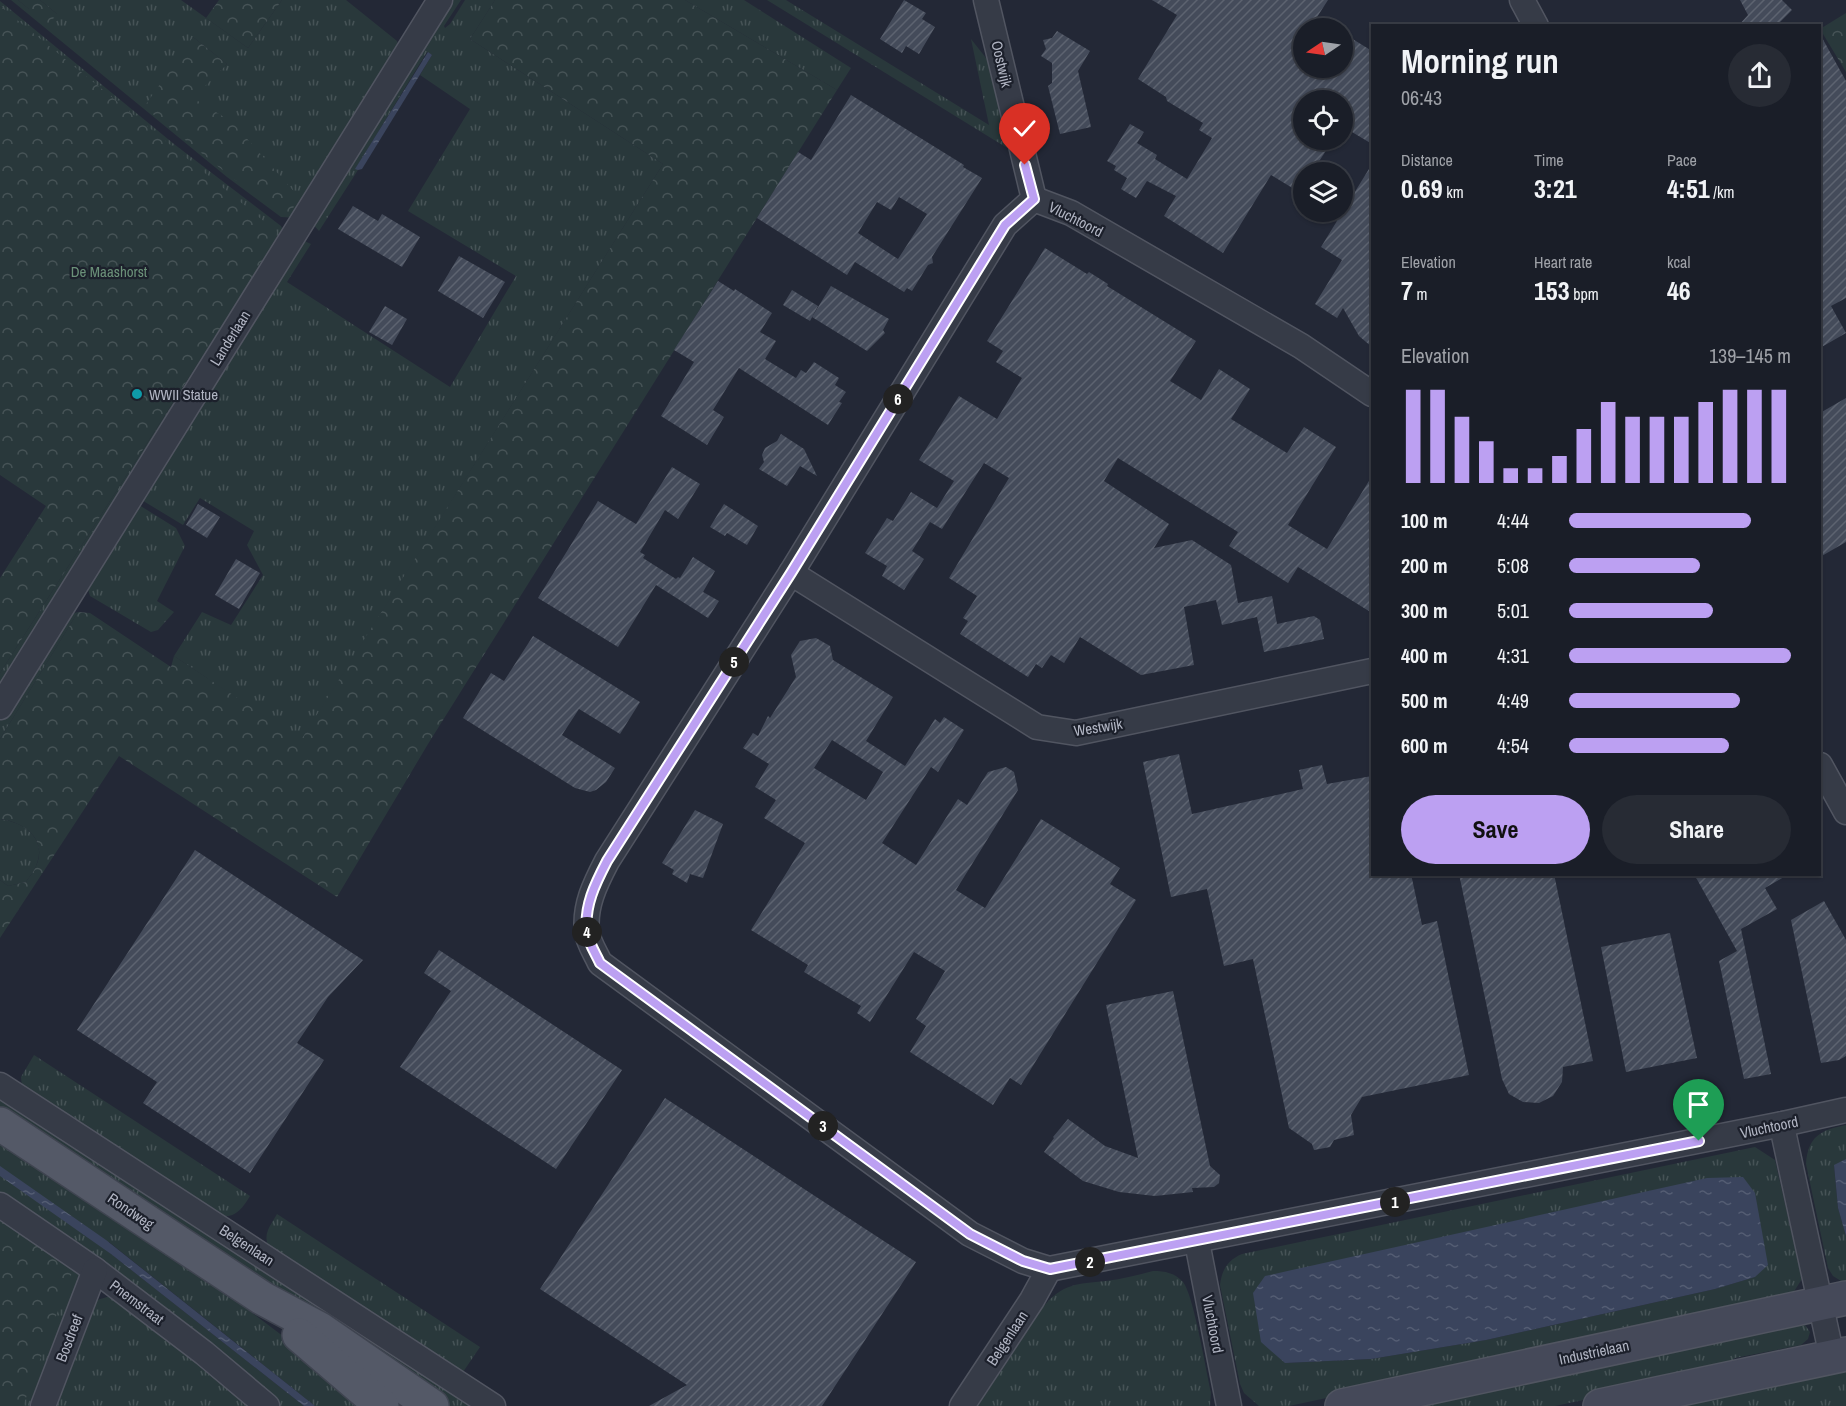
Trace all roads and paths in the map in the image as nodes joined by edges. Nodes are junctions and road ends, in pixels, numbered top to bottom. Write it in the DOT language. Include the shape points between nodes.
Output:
graph roads {
  1 [pos="440,0"];
  2 [pos="986,0"];
  3 [pos="1522,0"];
  4 [pos="1535,24"];
  5 [pos="1034,199"];
  6 [pos="1371,393"];
  7 [pos="791,573"];
  8 [pos="1371,672"];
  9 [pos="0,707"];
  10 [pos="1821,767"];
  11 [pos="1846,812"];
  12 [pos="0,1085"];
  13 [pos="1846,1110"];
  14 [pos="0,1124"];
  15 [pos="1783,1124"];
  16 [pos="0,1205"];
  17 [pos="1197,1242"];
  18 [pos="1050,1269"];
  19 [pos="95,1270"];
  20 [pos="262,1298"];
  21 [pos="1833,1300"];
  22 [pos="1839,1356"];
  23 [pos="43,1406"];
  24 [pos="267,1406"];
  25 [pos="382,1406"];
  26 [pos="432,1406"];
  27 [pos="493,1406"];
  28 [pos="962,1406"];
  29 [pos="1229,1406"];
  30 [pos="1342,1406"];
  31 [pos="1600,1406"];
  1 -- 9 [label="street, Landerlaan"];
  2 -- 5 [label="street, Oostwijk"];
  3 -- 4 [label="street"];
  5 -- 6 [label="street, Vluchtoord" via="1081,219 1301,346"];
  5 -- 7 [label="street, Vluchtoord" via="1005,225"];
  7 -- 8 [label="street, Westwijk" via="1037,727 1076,733"];
  7 -- 18 [label="street, Vluchtoord" via="607,861 593,889 587,934 600,963 970,1234 1023,1261"];
  10 -- 11 [label="street"];
  12 -- 27 [label="street, Belgenlaan"];
  13 -- 15 [label="street, Vluchtoord"];
  14 -- 20 [label="main road, Rondweg"];
  15 -- 17 [label="street, Vluchtoord"];
  15 -- 21 [label="street"];
  16 -- 19 [label="street, Pnemstraat"];
  17 -- 18 [label="street, Vluchtoord"];
  17 -- 29 [label="street, Vluchtoord"];
  18 -- 28 [label="street, Belgenlaan"];
  19 -- 23 [label="street, Bosdreef"];
  19 -- 24 [label="street, Pnemstraat"];
  20 -- 25 [label="main road, Rondweg" via="308,1345"];
  20 -- 26 [label="main road, Rondweg" via="320,1329"];
  21 -- 22 [label="street"];
  21 -- 30 [label="main road, Industrielaan"];
  22 -- 31 [label="main road"];
}
